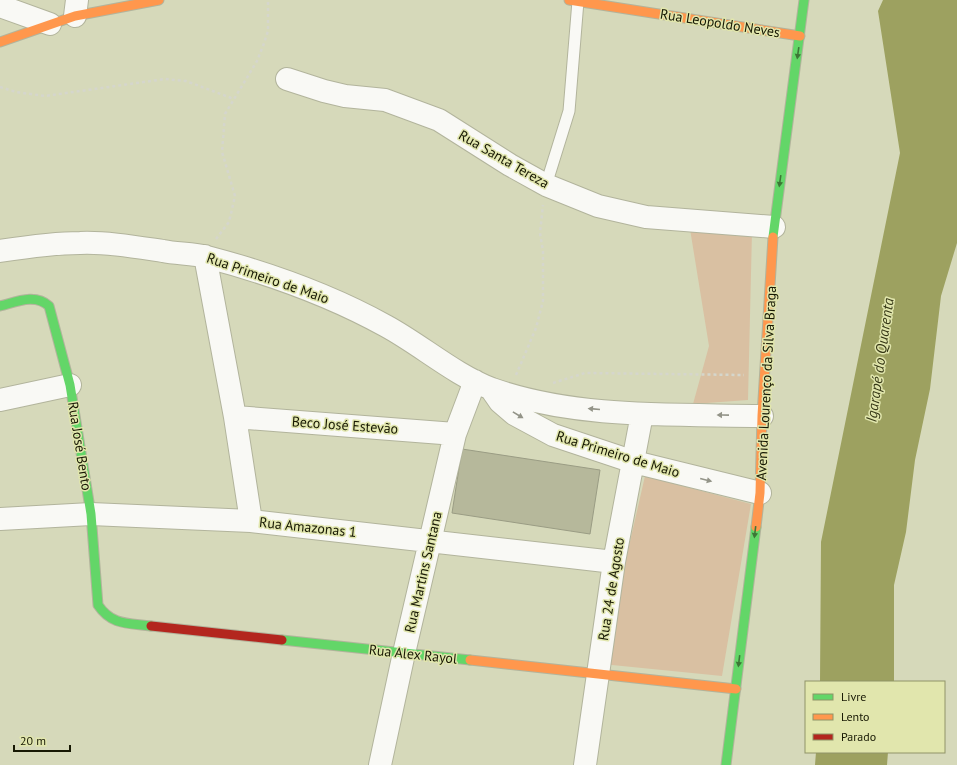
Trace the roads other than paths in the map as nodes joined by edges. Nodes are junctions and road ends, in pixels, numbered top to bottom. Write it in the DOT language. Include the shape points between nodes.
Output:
graph roads {
  1 [pos="159,0"];
  2 [pos="574,0"];
  3 [pos="804,0"];
  4 [pos="0,6"];
  5 [pos="76,8"];
  6 [pos="50,24"];
  7 [pos="800,36"];
  8 [pos="0,42"];
  9 [pos="287,79"];
  10 [pos="546,185"];
  11 [pos="774,227"];
  12 [pos="0,251"];
  13 [pos="205,256"];
  14 [pos="0,306"];
  15 [pos="70,385"];
  16 [pos="491,388"];
  17 [pos="0,400"];
  18 [pos="642,414"];
  19 [pos="762,416"];
  20 [pos="235,417"];
  21 [pos="455,434"];
  22 [pos="634,462"];
  23 [pos="760,493"];
  24 [pos="91,514"];
  25 [pos="0,520"];
  26 [pos="251,521"];
  27 [pos="430,540"];
  28 [pos="614,562"];
  29 [pos="98,605"];
  30 [pos="404,653"];
  31 [pos="597,674"];
  32 [pos="736,688"];
  33 [pos="380,765"];
  34 [pos="585,765"];
  35 [pos="726,765"];
  1 -- 5 [label="street"];
  2 -- 7 [label="street, Rua Leopoldo Neves"];
  2 -- 10 [label="lane" via="568,111"];
  3 -- 7 [label="street, Avenida Lourenço da Silva Braga"];
  4 -- 6 [label="street"];
  5 -- 6 [label="street"];
  6 -- 8 [label="street"];
  7 -- 11 [label="street, Avenida Lourenço da Silva Braga, one-way"];
  9 -- 10 [label="street, Rua Santa Tereza" via="346,96 385,100 439,120"];
  10 -- 11 [label="street, Rua Santa Tereza" via="598,206 646,217"];
  11 -- 19 [label="street, Avenida Lourenço da Silva Braga"];
  12 -- 13 [label="street, Rua Primeiro de Maio" via="81,242"];
  13 -- 16 [label="street, Rua Primeiro de Maio" via="278,279 341,303 387,326"];
  13 -- 20 [label="street"];
  14 -- 15 [label="street, Rua José Bento" via="36,298 49,306"];
  15 -- 17 [label="street"];
  15 -- 24 [label="street, Rua José Bento"];
  18 -- 16 [label="street, Rua Primeiro de Maio, one-way" via="550,404"];
  16 -- 21 [label="street, Rua Martins Santana"];
  16 -- 22 [label="street, Rua Primeiro de Maio, one-way" via="500,402 514,414 553,435"];
  19 -- 18 [label="street, Rua Primeiro de Maio, one-way"];
  18 -- 22 [label="street, Rua 24 de Agosto"];
  19 -- 23 [label="street, Avenida Lourenço da Silva Braga"];
  20 -- 21 [label="street, Beco José Estevão"];
  20 -- 26 [label="street"];
  21 -- 27 [label="street, Rua Martins Santana"];
  22 -- 23 [label="street, Rua Primeiro de Maio, one-way"];
  22 -- 28 [label="street, Rua 24 de Agosto"];
  23 -- 32 [label="street, Avenida Lourenço da Silva Braga, one-way"];
  24 -- 25 [label="street, Rua Amazonas 1"];
  24 -- 26 [label="street, Rua Amazonas 1"];
  24 -- 29 [label="street, Rua José Bento"];
  26 -- 27 [label="street, Rua Amazonas 1"];
  27 -- 28 [label="street, Rua Amazonas 1"];
  27 -- 30 [label="street, Rua Martins Santana"];
  28 -- 31 [label="street, Rua 24 de Agosto"];
  29 -- 30 [label="street, Rua Alex Rayol" via="103,614 116,622"];
  30 -- 31 [label="street, Rua Alex Rayol"];
  30 -- 33 [label="street, Rua Martins Santana"];
  31 -- 32 [label="street, Rua Alex Rayol"];
  31 -- 34 [label="street, Rua 24 de Agosto"];
  32 -- 35 [label="street, Avenida Lourenço da Silva Braga"];
}
